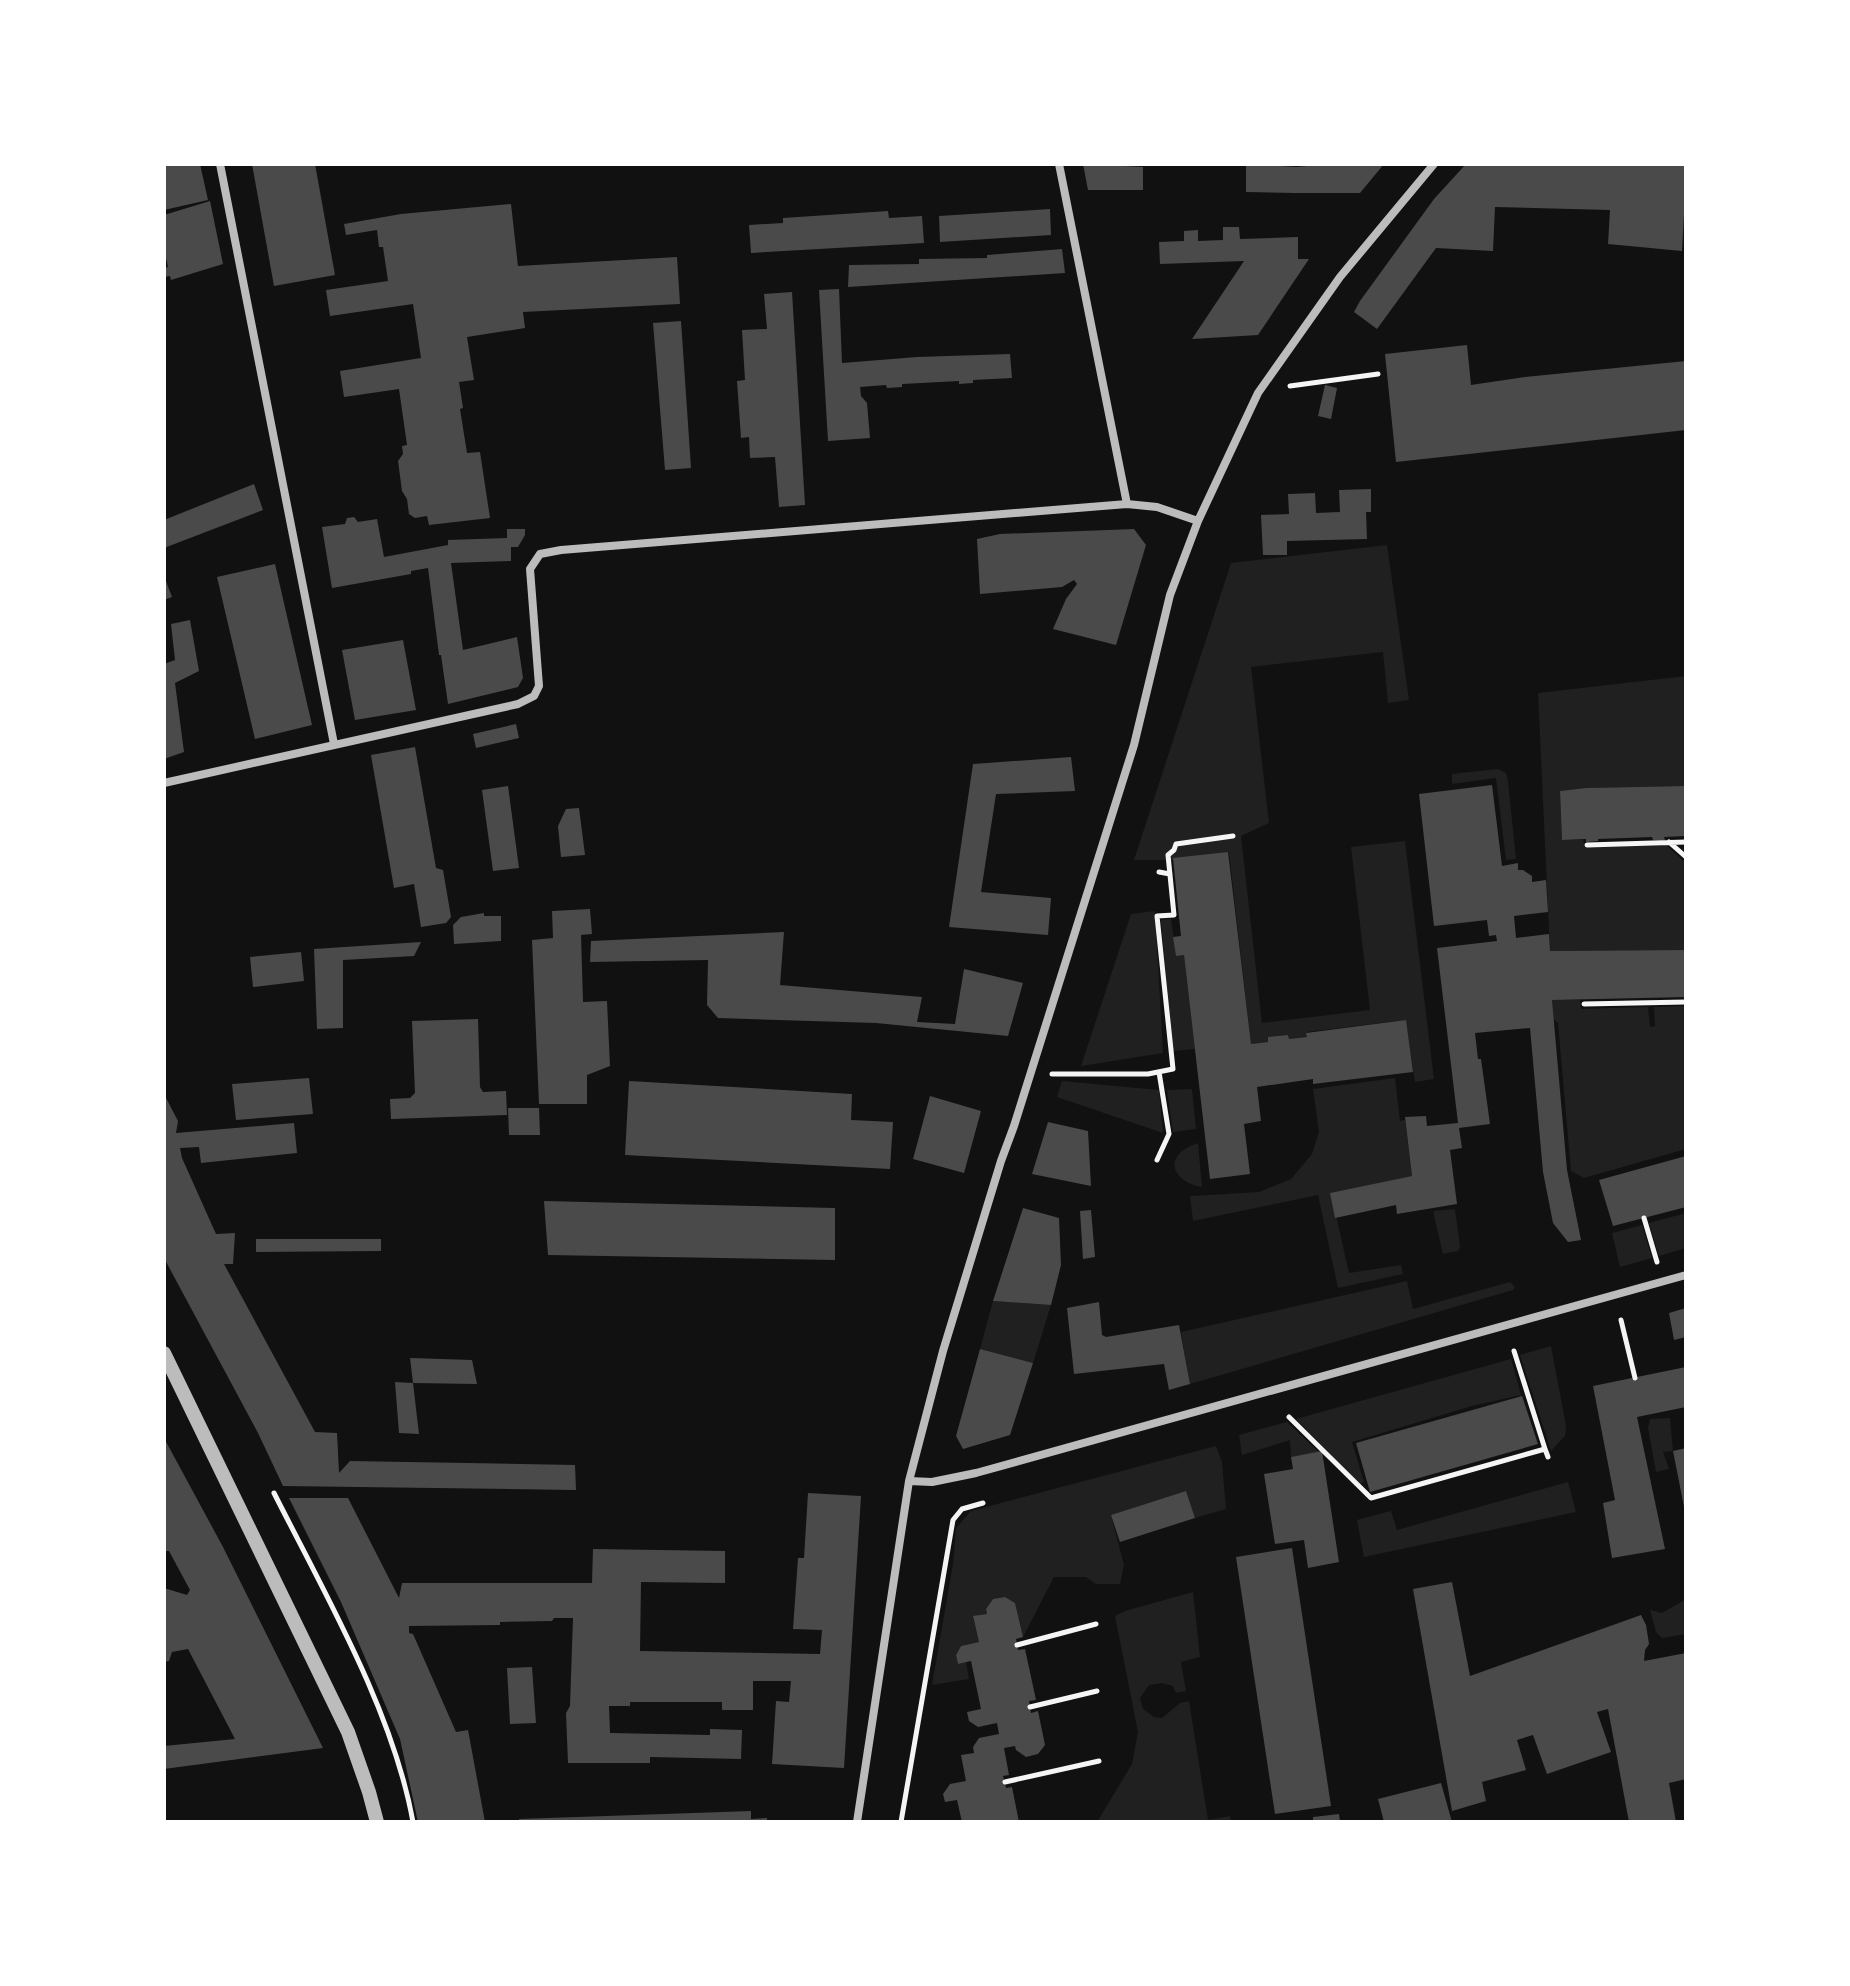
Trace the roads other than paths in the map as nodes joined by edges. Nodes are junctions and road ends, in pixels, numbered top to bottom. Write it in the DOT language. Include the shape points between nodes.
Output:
graph roads {
  1 [pos="220,164"];
  2 [pos="1059,164"];
  3 [pos="1434,164"];
  4 [pos="1127,504"];
  5 [pos="1198,521"];
  6 [pos="334,744"];
  7 [pos="164,783"];
  8 [pos="1686,1275"];
  9 [pos="164,1353"];
  10 [pos="909,1481"];
  11 [pos="377,1822"];
  12 [pos="857,1822"];
  1 -- 6 [label="street"];
  2 -- 4 [label="street"];
  3 -- 5 [label="street" via="1340,277 1258,393"];
  4 -- 5 [label="street" via="1157,507"];
  4 -- 6 [label="street" via="540,554 530,569 539,686 534,696 518,704"];
  5 -- 10 [label="street" via="1170,595 1134,745 996,1176"];
  6 -- 7 [label="street"];
  8 -- 10 [label="street" via="976,1473"];
  9 -- 11 [label="street" via="348,1732"];
  10 -- 12 [label="street"];
}
